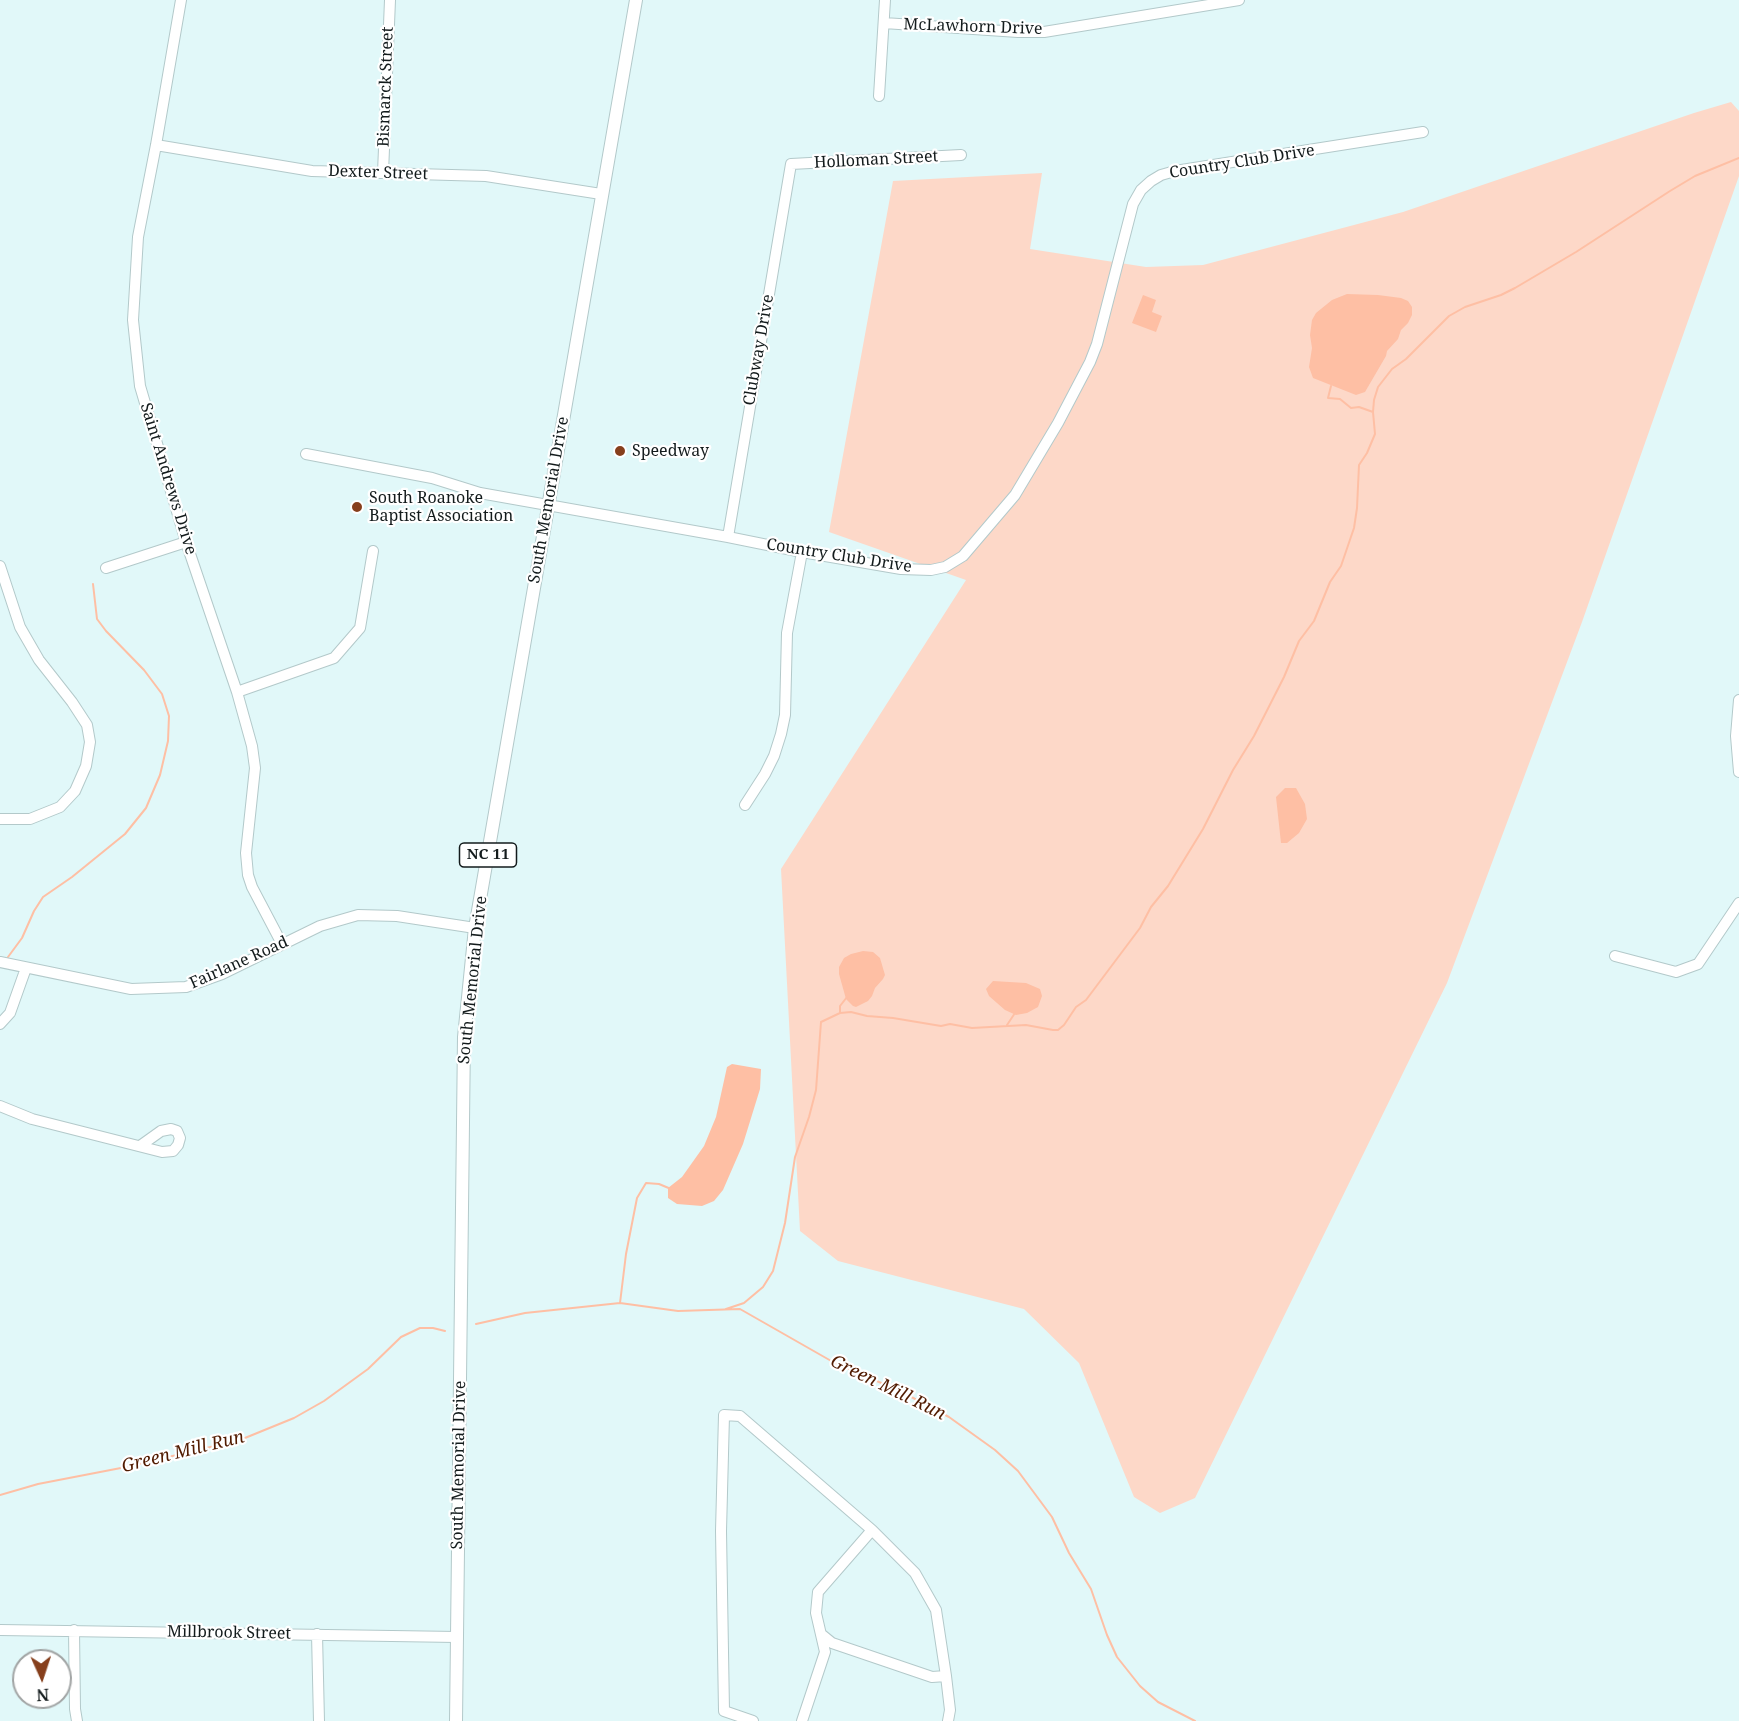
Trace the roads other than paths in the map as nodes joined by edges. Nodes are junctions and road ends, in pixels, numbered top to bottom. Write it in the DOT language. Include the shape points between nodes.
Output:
graph roads {
  1 [pos="181,0"];
  2 [pos="390,0"];
  3 [pos="636,0"];
  4 [pos="885,0"];
  5 [pos="1239,0"];
  6 [pos="884,23"];
  7 [pos="879,96"];
  8 [pos="1423,132"];
  9 [pos="156,146"];
  10 [pos="961,155"];
  11 [pos="791,164"];
  12 [pos="383,173"];
  13 [pos="601,194"];
  14 [pos="306,454"];
  15 [pos="548,505"];
  16 [pos="729,537"];
  17 [pos="186,542"];
  18 [pos="373,551"];
  19 [pos="802,552"];
  20 [pos="0,566"];
  21 [pos="106,568"];
  22 [pos="237,692"];
  23 [pos="1739,699"];
  24 [pos="1739,772"];
  25 [pos="745,805"];
  26 [pos="0,819"];
  27 [pos="1739,903"];
  28 [pos="475,928"];
  29 [pos="282,944"];
  30 [pos="1615,956"];
  31 [pos="0,962"];
  32 [pos="26,968"];
  33 [pos="0,1024"];
  34 [pos="0,1106"];
  35 [pos="140,1146"];
  36 [pos="872,1530"];
  37 [pos="0,1630"];
  38 [pos="74,1630"];
  39 [pos="317,1634"];
  40 [pos="820,1634"];
  41 [pos="457,1637"];
  42 [pos="946,1676"];
  43 [pos="77,1721"];
  44 [pos="319,1721"];
  45 [pos="456,1721"];
  46 [pos="753,1721"];
  47 [pos="802,1721"];
  48 [pos="948,1721"];
  1 -- 9 [label="street, Saint Andrews Drive"];
  2 -- 12 [label="street, Bismarck Street"];
  3 -- 13 [label="main road, South Memorial Drive / NC 11"];
  4 -- 6 [label="street"];
  5 -- 6 [label="street, McLawhorn Drive" via="1044,32"];
  6 -- 7 [label="street"];
  8 -- 19 [label="street, Country Club Drive" via="1175,171 1155,178 1141,190 1130,214 1102,327 1078,386 1015,495 963,556 945,567 917,570"];
  9 -- 12 [label="street, Dexter Street" via="308,171"];
  9 -- 17 [label="street, Saint Andrews Drive" via="138,237 134,320 140,386"];
  10 -- 11 [label="street, Holloman Street"];
  11 -- 16 [label="street, Clubway Drive"];
  12 -- 13 [label="street, Dexter Street" via="486,176"];
  13 -- 15 [label="main road, South Memorial Drive / NC 11"];
  14 -- 15 [label="street, Country Club Drive"];
  15 -- 16 [label="street, Country Club Drive"];
  15 -- 28 [label="main road, South Memorial Drive / NC 11"];
  16 -- 19 [label="street, Country Club Drive"];
  17 -- 21 [label="street"];
  17 -- 22 [label="street, Saint Andrews Drive"];
  18 -- 22 [label="street" via="360,628 334,658"];
  19 -- 25 [label="street" via="787,633 781,734 774,756"];
  20 -- 26 [label="street" via="20,627 87,725 90,742 86,766 75,791 60,807 30,819"];
  22 -- 29 [label="street, Saint Andrews Drive" via="255,768 246,853 248,875"];
  23 -- 24 [label="street"];
  27 -- 30 [label="street" via="1698,964 1676,972"];
  28 -- 29 [label="street, Fairlane Road" via="397,916 358,915 320,926"];
  28 -- 41 [label="main road, South Memorial Drive / NC 11" via="464,1037"];
  29 -- 32 [label="street, Fairlane Road" via="186,987 131,989"];
  31 -- 32 [label="street, Fairlane Road"];
  32 -- 33 [label="street" via="10,1013"];
  34 -- 35 [label="street" via="32,1119"];
  36 -- 40 [label="street" via="818,1592"];
  36 -- 42 [label="street" via="915,1573 936,1610"];
  36 -- 46 [label="street" via="740,1416 724,1415 723,1711"];
  37 -- 38 [label="street, Millbrook Street"];
  38 -- 39 [label="street, Millbrook Street"];
  38 -- 43 [label="street"];
  39 -- 41 [label="street, Millbrook Street"];
  39 -- 44 [label="street"];
  40 -- 42 [label="street" via="832,1643 932,1677"];
  40 -- 47 [label="street" via="825,1652"];
  41 -- 45 [label="main road, South Memorial Drive / NC 11"];
  42 -- 48 [label="street"];
}
